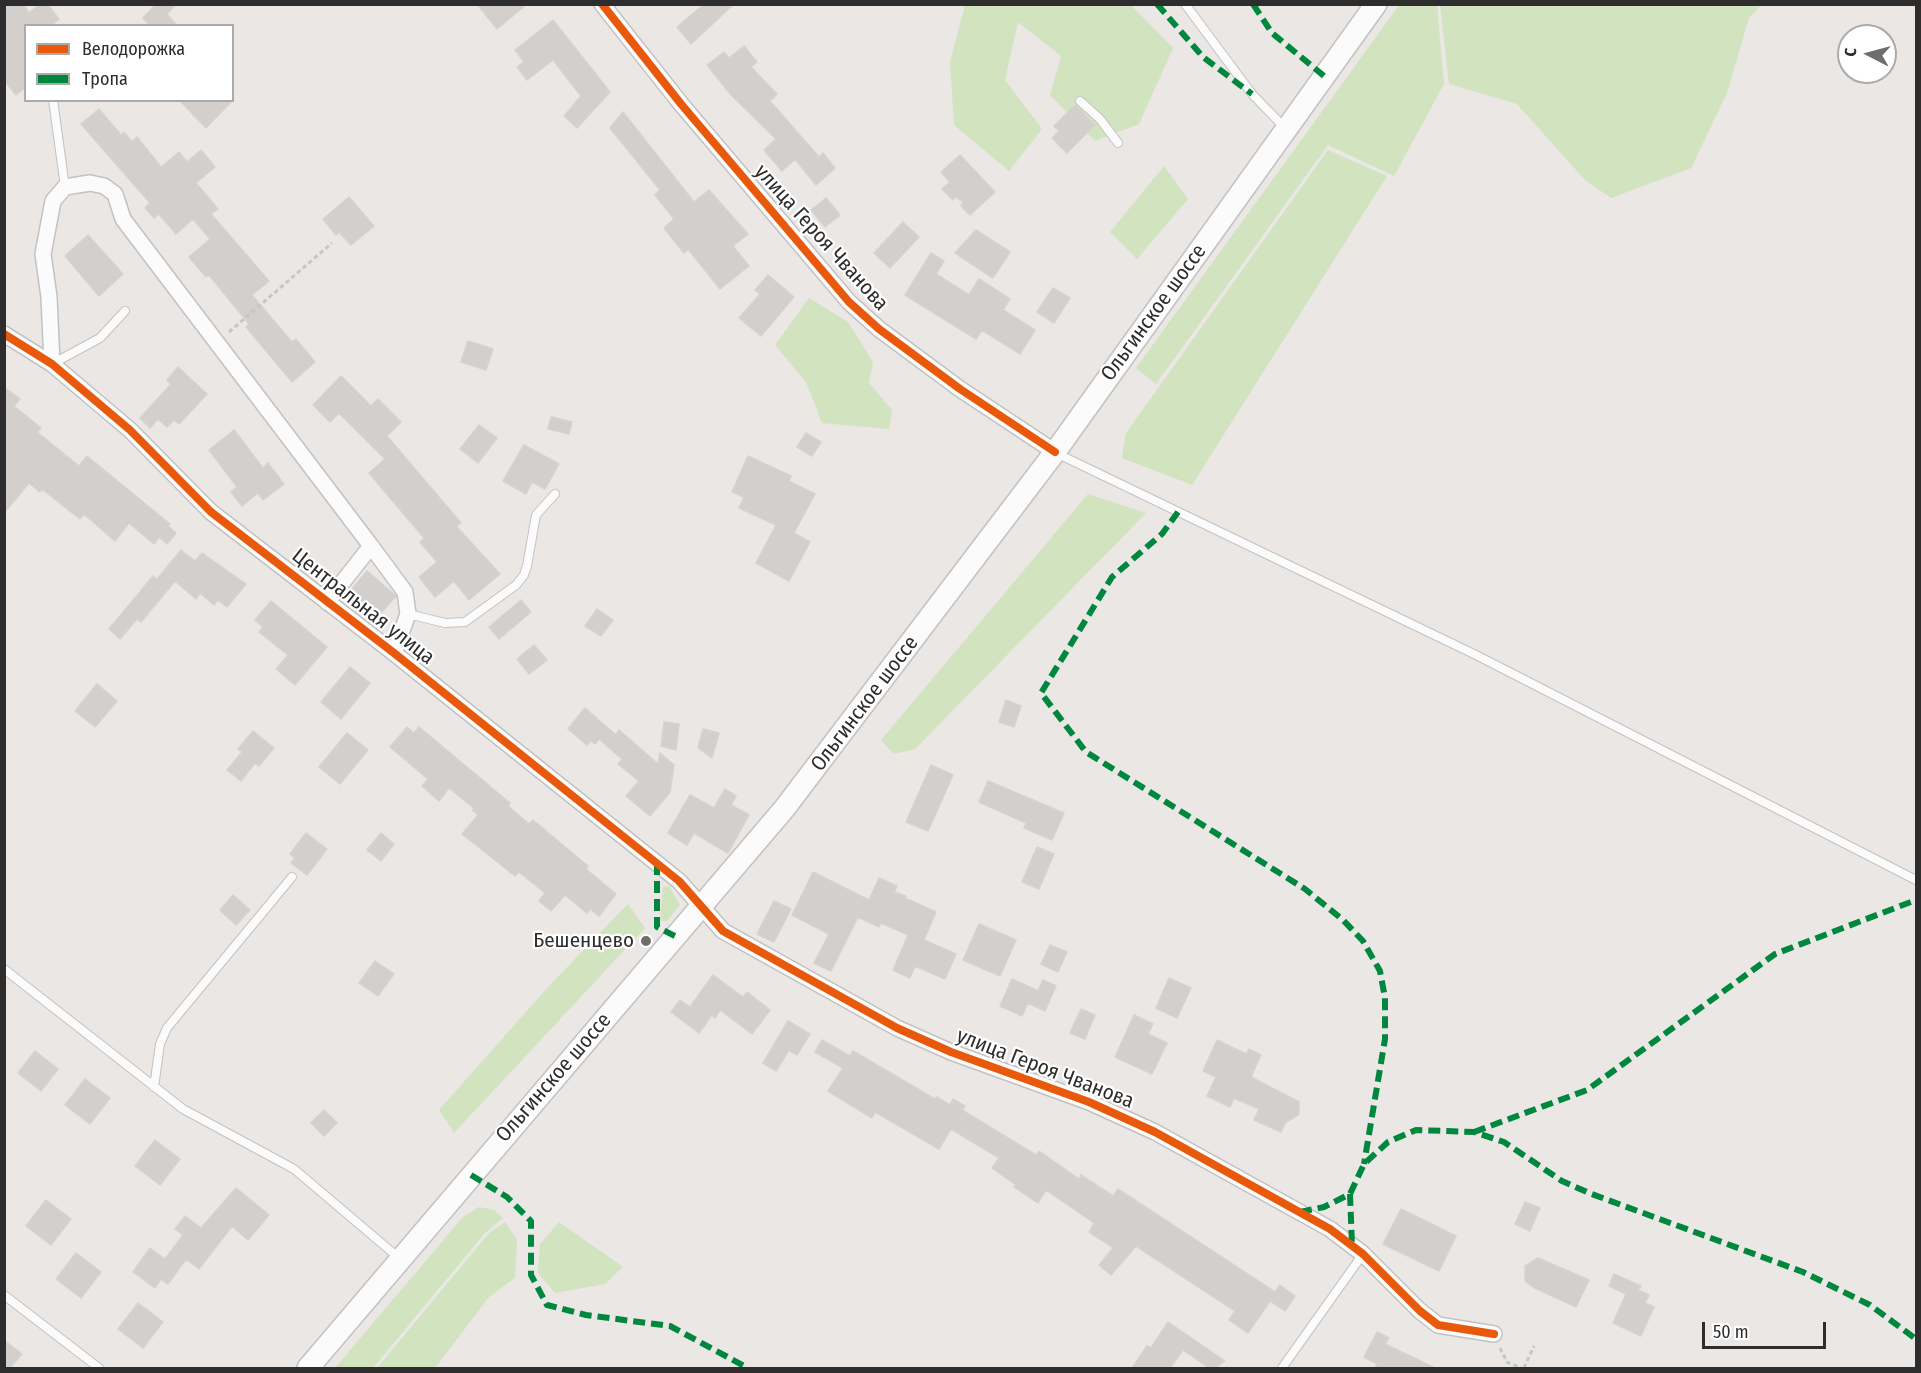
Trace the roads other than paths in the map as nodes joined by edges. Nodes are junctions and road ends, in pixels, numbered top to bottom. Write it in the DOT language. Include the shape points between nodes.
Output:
graph roads {
  1 [pos="602,4"];
  2 [pos="1185,4"];
  3 [pos="1376,4"];
  4 [pos="1080,101"];
  5 [pos="53,102"];
  6 [pos="1286,129"];
  7 [pos="1118,143"];
  8 [pos="64,186"];
  9 [pos="125,311"];
  10 [pos="4,334"];
  11 [pos="52,364"];
  12 [pos="1055,452"];
  13 [pos="555,494"];
  14 [pos="371,546"];
  15 [pos="327,602"];
  16 [pos="408,614"];
  17 [pos="394,652"];
  18 [pos="292,877"];
  19 [pos="1917,880"];
  20 [pos="702,907"];
  21 [pos="4,969"];
  22 [pos="154,1087"];
  23 [pos="1363,1254"];
  24 [pos="400,1259"];
  25 [pos="4,1295"];
  26 [pos="1494,1335"];
  27 [pos="99,1368"];
  28 [pos="308,1368"];
  29 [pos="1282,1368"];
  1 -- 12 [label="street, улица Героя Чванова" via="849,302 960,389"];
  2 -- 6 [label="lane" via="1252,94"];
  3 -- 6 [label="main road, Ольгинское шоссе"];
  4 -- 7 [label="lane"];
  5 -- 8 [label="lane"];
  6 -- 12 [label="main road, Ольгинское шоссе"];
  8 -- 11 [label="street" via="53,201 43,254"];
  8 -- 14 [label="street" via="90,183 115,194 123,219"];
  9 -- 11 [label="lane" via="100,338"];
  10 -- 11 [label="street, Центральная улица"];
  11 -- 15 [label="street, Центральная улица" via="130,430 211,512"];
  12 -- 19 [label="lane" via="1476,655"];
  12 -- 20 [label="main road, Ольгинское шоссе" via="850,724"];
  13 -- 16 [label="lane" via="536,515 527,566 516,585 465,622 446,623"];
  14 -- 15 [label="street"];
  14 -- 16 [label="street" via="405,592"];
  15 -- 17 [label="street, Центральная улица"];
  16 -- 17 [label="street"];
  17 -- 20 [label="street, Центральная улица" via="679,881"];
  18 -- 22 [label="lane" via="167,1028 160,1044"];
  20 -- 23 [label="street, улица Героя Чванова" via="723,931 897,1028 1089,1102 1155,1132 1330,1229"];
  20 -- 24 [label="main road, Ольгинское шоссе"];
  21 -- 22 [label="lane"];
  22 -- 24 [label="lane" via="183,1109 294,1169"];
  23 -- 26 [label="street, улица Героя Чванова" via="1438,1325"];
  23 -- 29 [label="lane"];
  24 -- 28 [label="main road, Ольгинское шоссе"];
  25 -- 27 [label="lane"];
}
